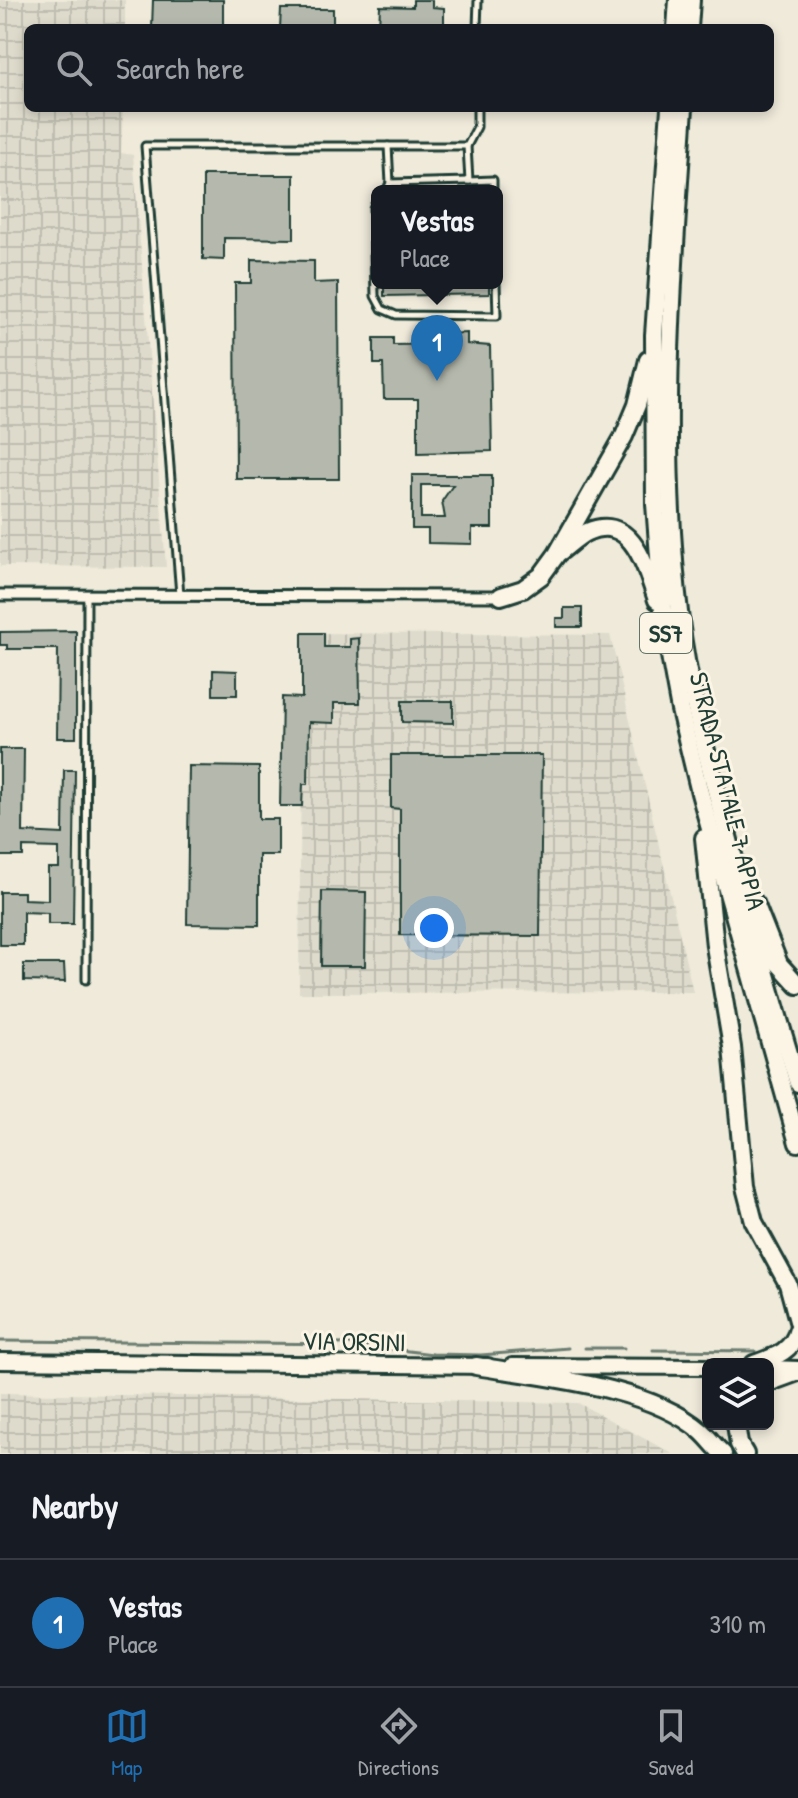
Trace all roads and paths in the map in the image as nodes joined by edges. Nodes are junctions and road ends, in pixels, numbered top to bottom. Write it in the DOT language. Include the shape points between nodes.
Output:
graph roads {
  1 [pos="478,0"];
  2 [pos="678,0"];
  3 [pos="691,0"];
  4 [pos="477,24"];
  5 [pos="676,24"];
  6 [pos="689,24"];
  7 [pos="477,112"];
  8 [pos="670,112"];
  9 [pos="684,112"];
  10 [pos="388,146"];
  11 [pos="467,146"];
  12 [pos="469,181"];
  13 [pos="390,183"];
  14 [pos="493,185"];
  15 [pos="375,289"];
  16 [pos="496,289"];
  17 [pos="654,335"];
  18 [pos="557,554"];
  19 [pos="0,595"];
  20 [pos="87,595"];
  21 [pos="180,596"];
  22 [pos="501,596"];
  23 [pos="664,623"];
  24 [pos="700,793"];
  25 [pos="724,823"];
  26 [pos="86,980"];
  27 [pos="798,985"];
  28 [pos="798,1083"];
  29 [pos="798,1143"];
  30 [pos="798,1321"];
  31 [pos="798,1329"];
  32 [pos="769,1358"];
  33 [pos="0,1361"];
  34 [pos="476,1366"];
  35 [pos="702,1367"];
  36 [pos="774,1368"];
  37 [pos="798,1370"];
  38 [pos="774,1380"];
  39 [pos="737,1430"];
  40 [pos="723,1454"];
  41 [pos="745,1454"];
  1 -- 4 [label="lane"];
  2 -- 5 [label="highway"];
  3 -- 6 [label="highway"];
  7 -- 11 [label="lane" via="477,127"];
  8 -- 17 [label="highway, STRADA STATALE 7 APPIA / SS7"];
  9 -- 25 [label="highway, STRADA STATALE 7 APPIA / SS7" via="669,336 671,503 680,621 694,707"];
  10 -- 11 [label="lane"];
  10 -- 13 [label="lane"];
  10 -- 21 [label="lane" via="145,146"];
  11 -- 12 [label="lane"];
  12 -- 13 [label="lane"];
  12 -- 14 [label="lane" via="493,180"];
  15 -- 16 [label="lane" via="382,309 396,315 497,316"];
  17 -- 18 [label="highway" via="624,436"];
  17 -- 23 [label="highway, STRADA STATALE 7 APPIA / SS7" via="655,504"];
  18 -- 22 [label="highway" via="541,576"];
  18 -- 23 [label="highway" via="587,532 609,529 627,536 641,554"];
  19 -- 20 [label="street"];
  20 -- 21 [label="street"];
  20 -- 26 [label="lane"];
  21 -- 22 [label="street"];
  23 -- 24 [label="highway, STRADA STATALE 7 APPIA / SS7"];
  24 -- 29 [label="highway, STRADA STATALE 7 APPIA / SS7"];
  24 -- 30 [label="highway" via="745,1187 754,1222 788,1284"];
  25 -- 27 [label="highway" via="779,964"];
  25 -- 28 [label="highway, STRADA STATALE 7 APPIA / SS7"];
  31 -- 32 [label="highway" via="786,1351"];
  33 -- 34 [label="main road, VIA ORSINI"];
  34 -- 35 [label="main road, VIA ORSINI"];
  34 -- 40 [label="highway" via="592,1385 644,1401 700,1430"];
  36 -- 37 [label="main road"];
  37 -- 38 [label="highway"];
  39 -- 41 [label="highway"];
}
